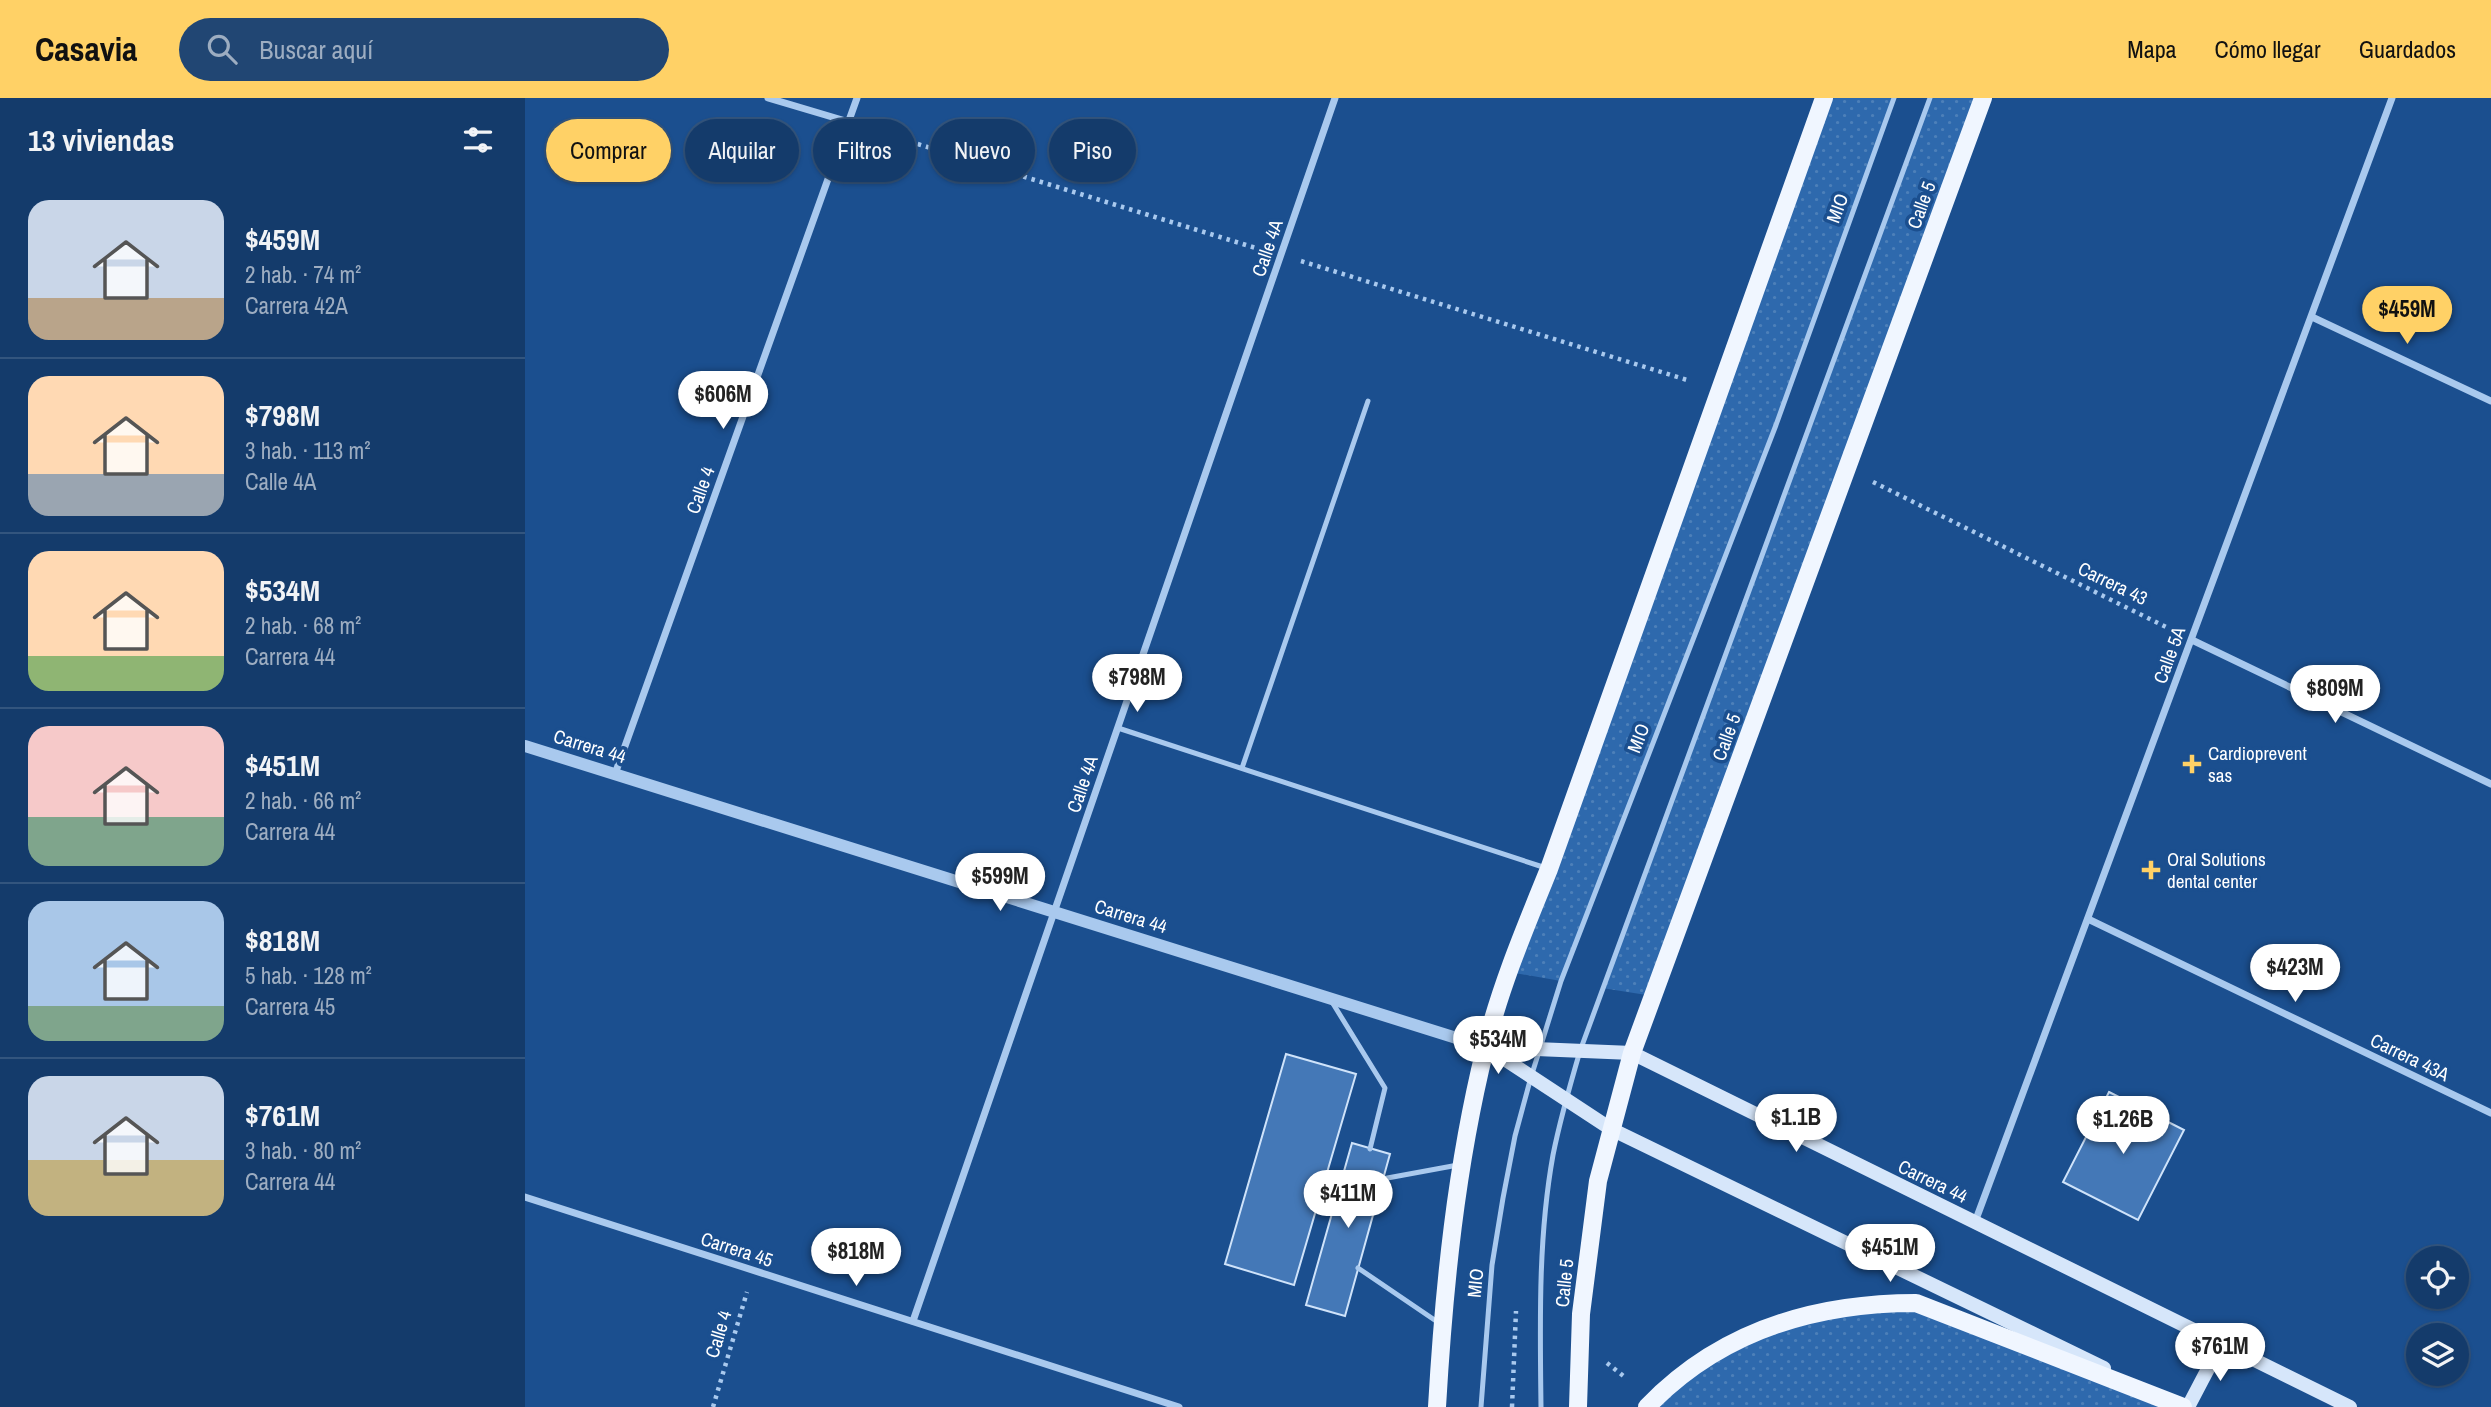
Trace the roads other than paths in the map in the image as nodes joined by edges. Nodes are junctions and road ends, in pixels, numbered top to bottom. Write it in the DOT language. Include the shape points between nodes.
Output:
graph roads {
  1 [pos="768,98"];
  2 [pos="857,98"];
  3 [pos="1335,98"];
  4 [pos="1824,98"];
  5 [pos="1894,98"];
  6 [pos="1930,98"];
  7 [pos="1983,98"];
  8 [pos="2392,98"];
  9 [pos="839,119"];
  10 [pos="850,119"];
  11 [pos="827,182"];
  12 [pos="2312,317"];
  13 [pos="1369,401"];
  14 [pos="2491,401"];
  15 [pos="2192,640"];
  16 [pos="1118,728"];
  17 [pos="525,746"];
  18 [pos="1242,768"];
  19 [pos="615,774"];
  20 [pos="2491,784"];
  21 [pos="1549,869"];
  22 [pos="1054,912"];
  23 [pos="2088,919"];
  24 [pos="1331,999"];
  25 [pos="1485,1047"];
  26 [pos="1539,1050"];
  27 [pos="1580,1051"];
  28 [pos="1632,1053"];
  29 [pos="1531,1077"];
  30 [pos="1567,1100"];
  31 [pos="2491,1113"];
  32 [pos="1611,1129"];
  33 [pos="1370,1149"];
  34 [pos="1461,1164"];
  35 [pos="1382,1179"];
  36 [pos="525,1197"];
  37 [pos="1975,1223"];
  38 [pos="1358,1268"];
  39 [pos="913,1321"];
  40 [pos="1441,1324"];
  41 [pos="2221,1343"];
  42 [pos="1179,1407"];
  43 [pos="1437,1407"];
  44 [pos="1481,1407"];
  45 [pos="1541,1407"];
  46 [pos="1579,1407"];
  47 [pos="1647,1407"];
  48 [pos="2185,1407"];
  49 [pos="2350,1407"];
  1 -- 9 [label="street"];
  2 -- 10 [label="street, Calle 4"];
  3 -- 16 [label="street, Calle 4A"];
  4 -- 21 [label="main road"];
  5 -- 26 [label="lane, MIO" via="1776,425 1566,968"];
  6 -- 27 [label="lane"];
  7 -- 28 [label="main road, Calle 5"];
  8 -- 12 [label="street, Calle 5A"];
  11 -- 19 [label="street, Calle 4"];
  12 -- 14 [label="street"];
  12 -- 15 [label="street, Calle 5A"];
  13 -- 18 [label="lane"];
  15 -- 20 [label="street"];
  15 -- 23 [label="street, Calle 5A"];
  16 -- 18 [label="lane"];
  16 -- 22 [label="street, Calle 4A"];
  17 -- 19 [label="street, Carrera 44"];
  18 -- 21 [label="lane"];
  19 -- 22 [label="street, Carrera 44"];
  21 -- 25 [label="main road"];
  22 -- 24 [label="street, Carrera 44"];
  22 -- 39 [label="street, Calle 4A"];
  23 -- 31 [label="street, Carrera 43A"];
  23 -- 37 [label="street, Calle 5A"];
  24 -- 25 [label="street, Carrera 44"];
  24 -- 33 [label="lane" via="1385,1087"];
  25 -- 26 [label="main road, Carrera 44"];
  25 -- 29 [label="main road, Carrera 44"];
  25 -- 34 [label="main road"];
  26 -- 27 [label="main road, Carrera 44"];
  26 -- 29 [label="lane, MIO"];
  27 -- 28 [label="main road, Carrera 44"];
  27 -- 30 [label="lane"];
  28 -- 32 [label="main road, Calle 5"];
  28 -- 37 [label="main road, Carrera 44"];
  29 -- 30 [label="main road, Carrera 44"];
  29 -- 44 [label="lane, MIO" via="1515,1136 1492,1265"];
  30 -- 32 [label="main road, Carrera 44"];
  30 -- 45 [label="lane" via="1553,1156 1542,1261"];
  32 -- 46 [label="main road, Calle 5" via="1598,1181 1581,1314"];
  32 -- 48 [label="main road, Carrera 44"];
  34 -- 35 [label="lane"];
  34 -- 40 [label="main road"];
  36 -- 39 [label="street, Carrera 45"];
  37 -- 41 [label="main road, Carrera 44"];
  38 -- 40 [label="lane"];
  39 -- 42 [label="street, Carrera 45"];
  40 -- 43 [label="main road"];
  41 -- 48 [label="main road"];
  41 -- 49 [label="main road, Carrera 44"];
  47 -- 48 [label="main road" via="1701,1362 1753,1333 1821,1311 1891,1303 1916,1303"];
}
